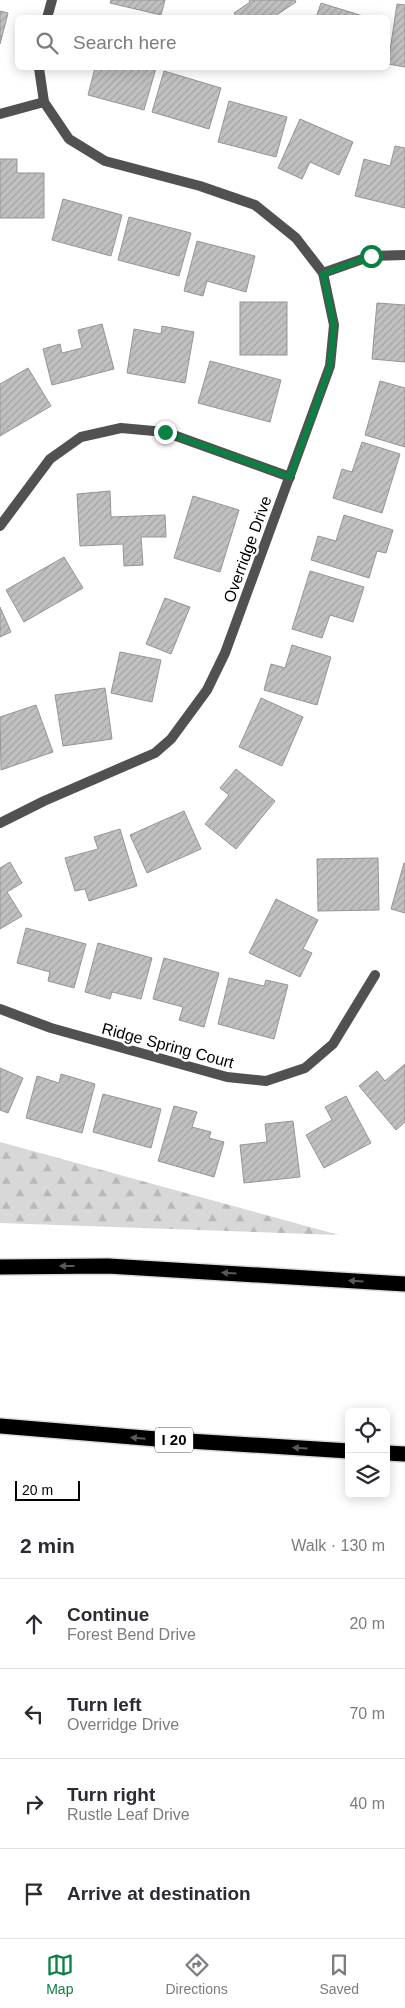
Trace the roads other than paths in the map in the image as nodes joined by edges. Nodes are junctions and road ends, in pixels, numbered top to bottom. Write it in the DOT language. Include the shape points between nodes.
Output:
graph roads {
  1 [pos="52,0"];
  2 [pos="48,15"];
  3 [pos="39,70"];
  4 [pos="44,102"];
  5 [pos="0,114"];
  6 [pos="405,255"];
  7 [pos="323,274"];
  8 [pos="290,477"];
  9 [pos="0,526"];
  10 [pos="0,823"];
  11 [pos="375,975"];
  12 [pos="0,1009"];
  13 [pos="0,1267"];
  14 [pos="405,1284"];
  15 [pos="0,1426"];
  16 [pos="345,1451"];
  17 [pos="390,1453"];
  18 [pos="405,1454"];
  1 -- 2 [label="street"];
  3 -- 4 [label="street, Overridge Drive"];
  4 -- 5 [label="street"];
  4 -- 7 [label="street, Overridge Drive" via="69,140 106,161 200,186 255,205 296,238"];
  6 -- 7 [label="street" via="371,256"];
  7 -- 8 [label="street, Overridge Drive" via="334,325 330,366"];
  8 -- 9 [label="street" via="165,432 121,428 81,437 50,459"];
  8 -- 10 [label="street, Overridge Drive" via="225,653 207,690 171,739 155,754"];
  11 -- 12 [label="street, Ridge Spring Court" via="333,1044 304,1068 266,1081 226,1078 50,1028"];
  14 -- 13 [label="highway, one-way" via="108,1266"];
  16 -- 15 [label="highway, I 20, one-way"];
  17 -- 18 [label="highway"];
}
